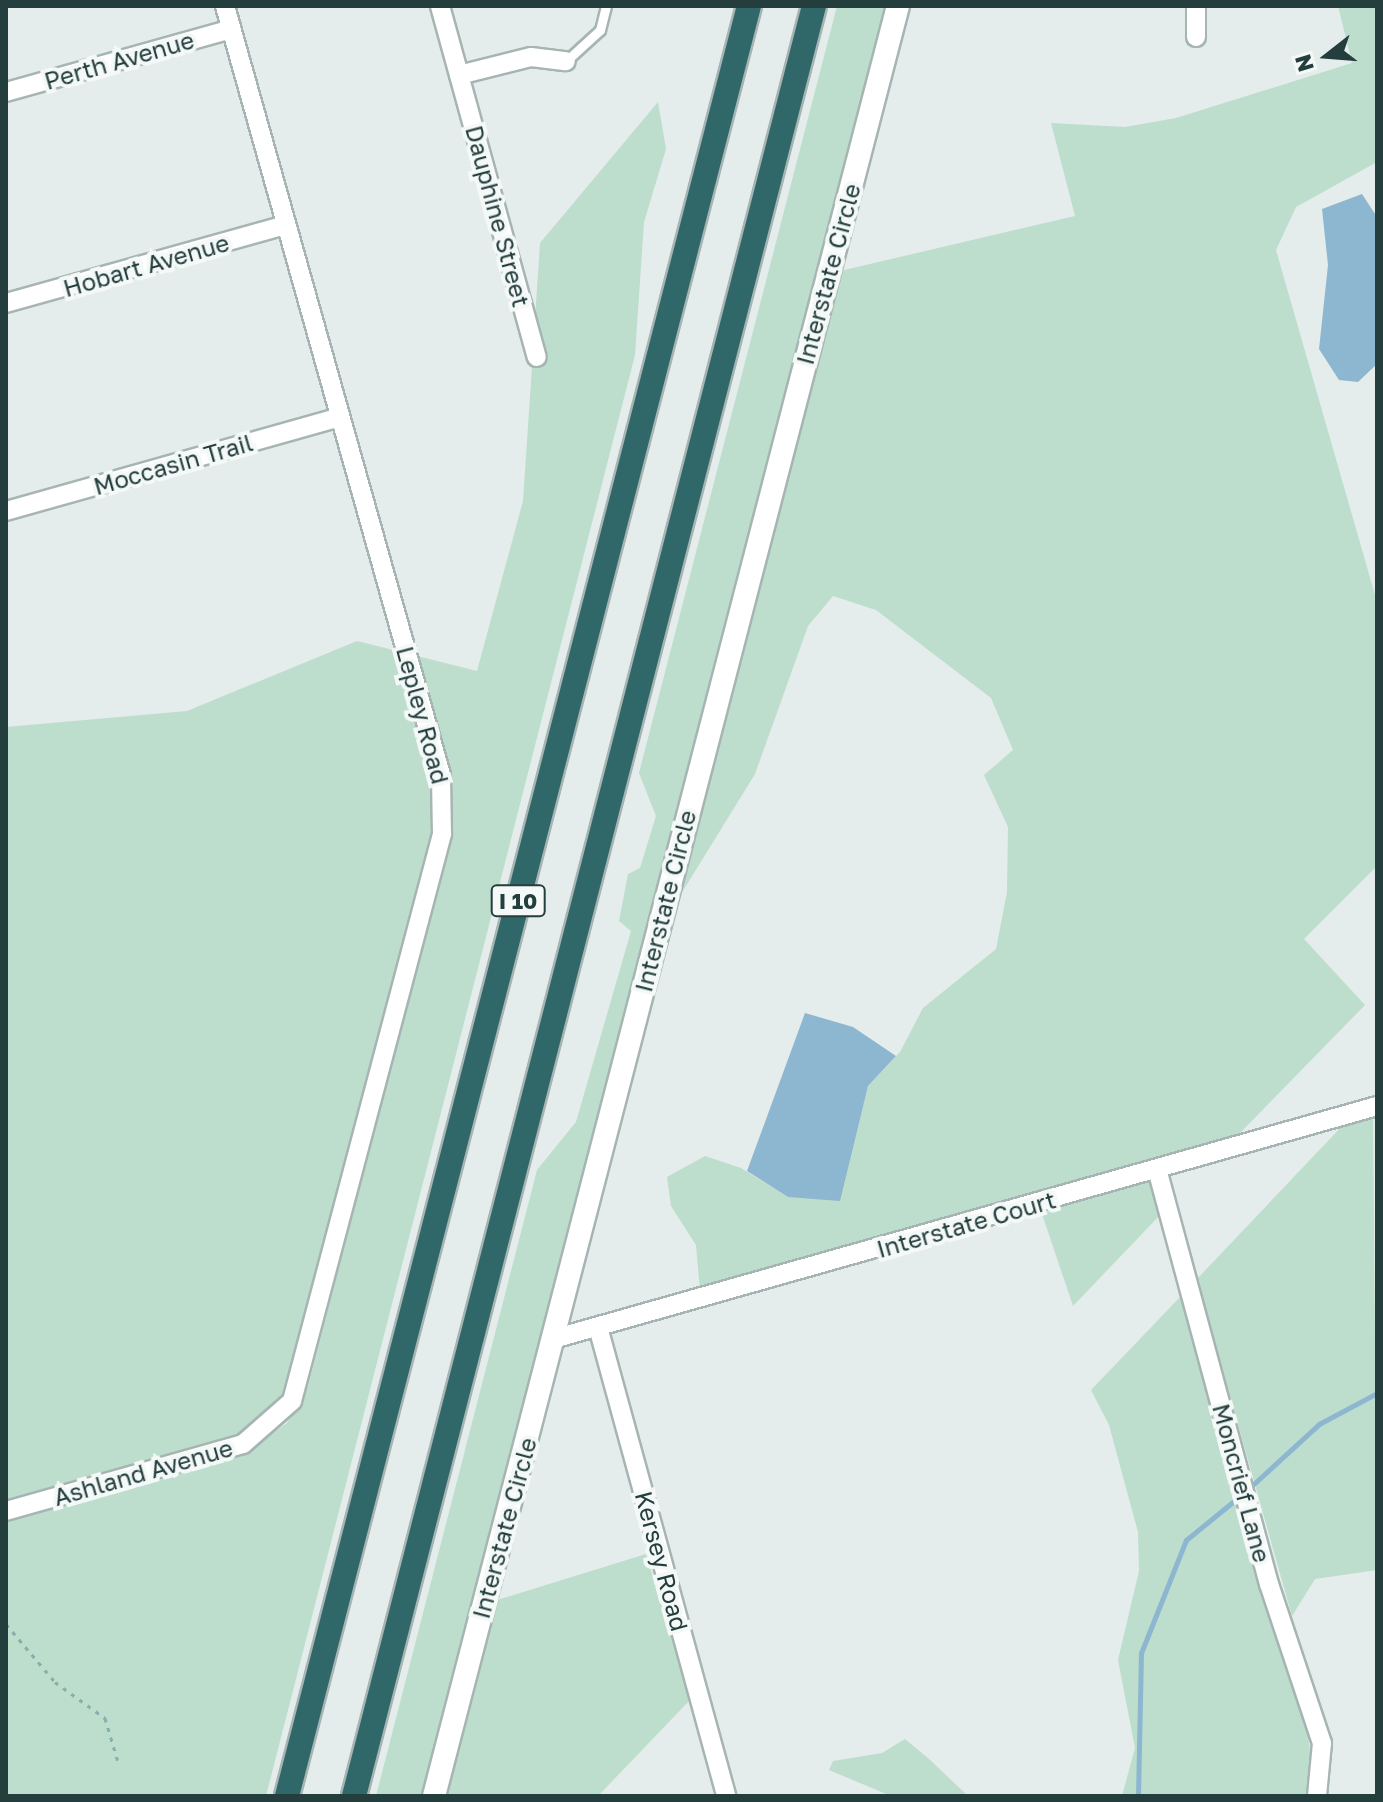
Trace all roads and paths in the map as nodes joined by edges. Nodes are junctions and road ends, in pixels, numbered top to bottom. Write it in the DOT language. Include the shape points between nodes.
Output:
graph roads {
  1 [pos="225,6"];
  2 [pos="440,6"];
  3 [pos="606,6"];
  4 [pos="749,6"];
  5 [pos="814,6"];
  6 [pos="898,6"];
  7 [pos="1196,6"];
  8 [pos="231,29"];
  9 [pos="1196,37"];
  10 [pos="566,61"];
  11 [pos="459,75"];
  12 [pos="6,92"];
  13 [pos="286,225"];
  14 [pos="6,303"];
  15 [pos="537,357"];
  16 [pos="340,417"];
  17 [pos="6,511"];
  18 [pos="1377,1106"];
  19 [pos="1157,1169"];
  20 [pos="598,1327"];
  21 [pos="553,1339"];
  22 [pos="275,1422"];
  23 [pos="6,1511"];
  24 [pos="6,1624"];
  25 [pos="118,1762"];
  26 [pos="287,1796"];
  27 [pos="354,1796"];
  28 [pos="434,1796"];
  29 [pos="726,1796"];
  30 [pos="1317,1796"];
  1 -- 8 [label="street, Lepley Road"];
  2 -- 11 [label="street, Dauphine Street"];
  3 -- 10 [label="lane" via="600,30"];
  4 -- 26 [label="highway, I 10"];
  5 -- 27 [label="highway, I 10"];
  6 -- 21 [label="street, Interstate Circle"];
  7 -- 9 [label="street"];
  8 -- 12 [label="street, Perth Avenue"];
  8 -- 13 [label="street, Lepley Road"];
  10 -- 11 [label="street" via="531,57"];
  11 -- 15 [label="street, Dauphine Street"];
  13 -- 14 [label="street, Hobart Avenue"];
  13 -- 16 [label="street, Lepley Road"];
  16 -- 17 [label="street, Moccasin Trail"];
  16 -- 22 [label="street, Lepley Road" via="441,775 444,819 304,1370"];
  18 -- 19 [label="street, Interstate Court"];
  19 -- 20 [label="street, Interstate Court"];
  19 -- 30 [label="street, Moncrief Lane" via="1269,1584 1322,1743"];
  20 -- 21 [label="street, Interstate Court"];
  20 -- 29 [label="street, Kersey Road"];
  21 -- 28 [label="street, Interstate Circle"];
  22 -- 23 [label="street, Ashland Avenue" via="243,1444"];
  24 -- 25 [label="path" via="55,1682 105,1718"];
}
